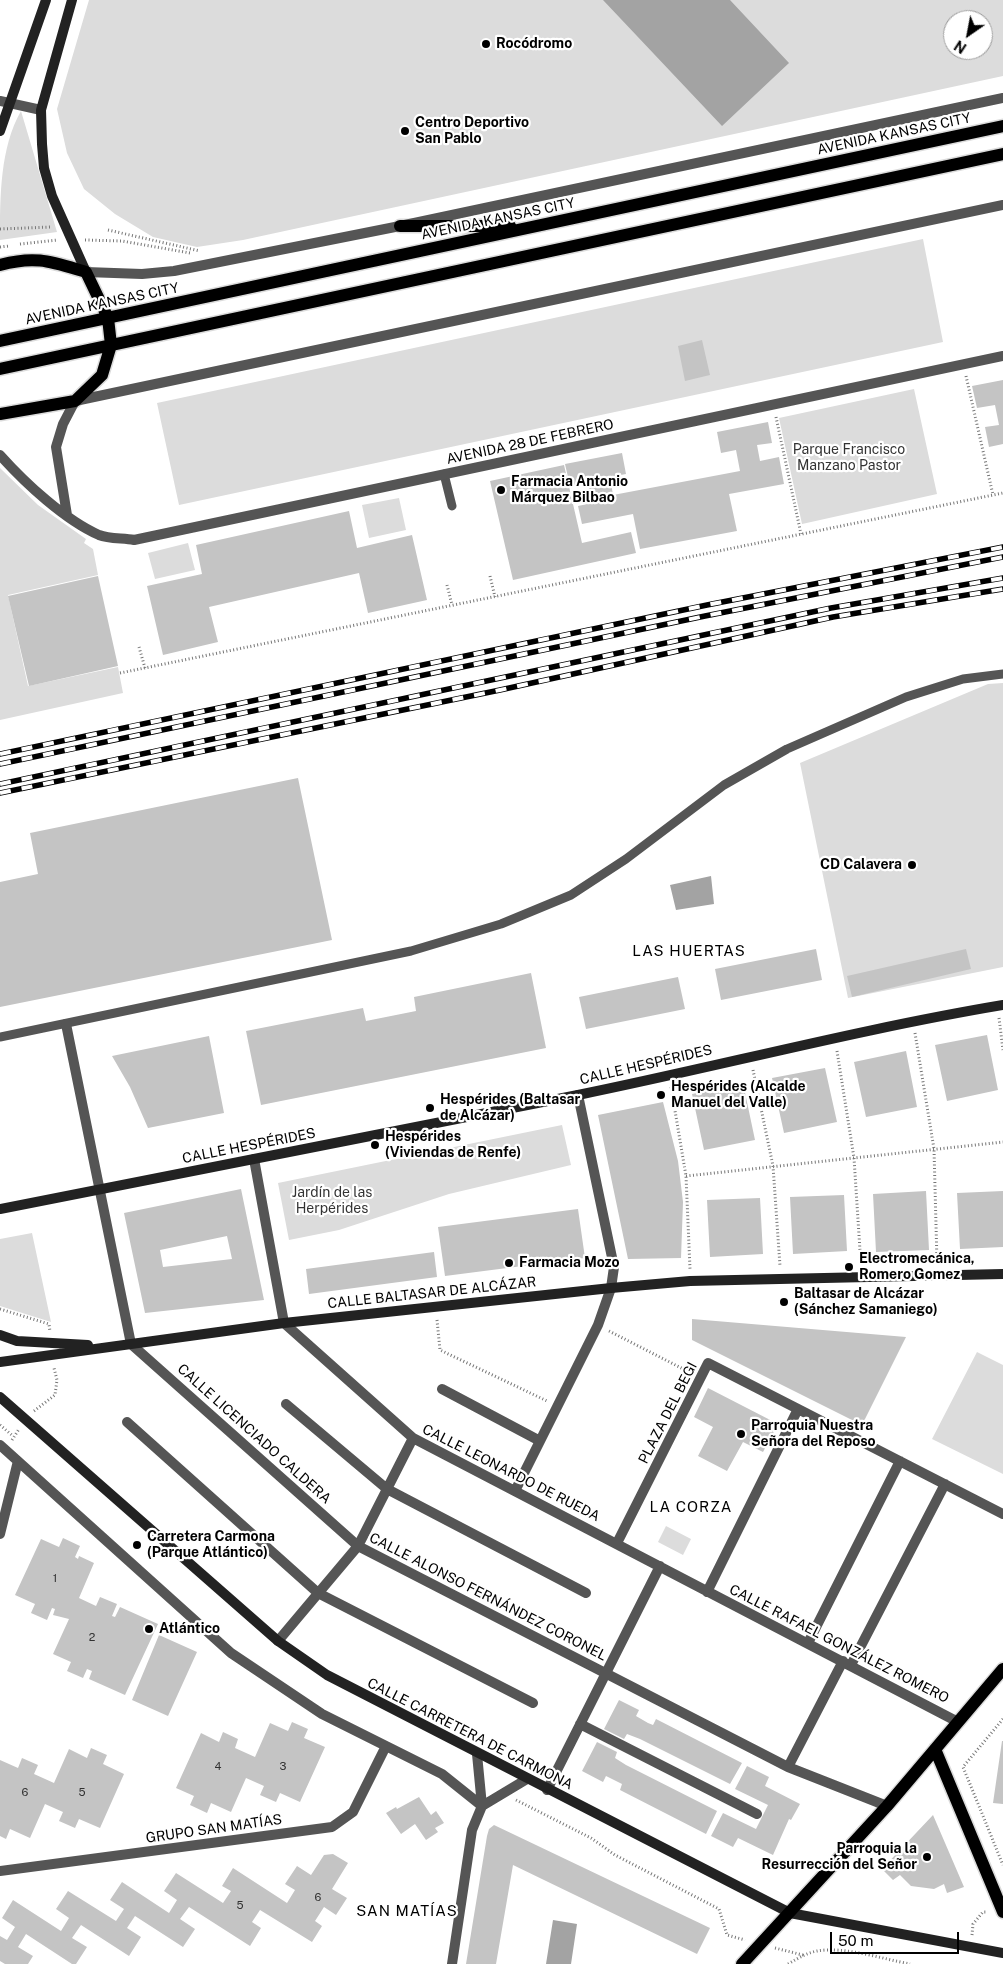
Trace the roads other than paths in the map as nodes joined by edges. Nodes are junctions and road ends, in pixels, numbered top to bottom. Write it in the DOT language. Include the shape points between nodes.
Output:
graph roads {
  1 [pos="45,0"];
  2 [pos="72,0"];
  3 [pos="1003,98"];
  4 [pos="5,102"];
  5 [pos="41,110"];
  6 [pos="1003,126"];
  7 [pos="0,131"];
  8 [pos="1003,154"];
  9 [pos="1003,205"];
  10 [pos="400,226"];
  11 [pos="535,226"];
  12 [pos="0,265"];
  13 [pos="86,272"];
  14 [pos="108,318"];
  15 [pos="0,341"];
  16 [pos="111,346"];
  17 [pos="1003,356"];
  18 [pos="0,369"];
  19 [pos="75,401"];
  20 [pos="0,414"];
  21 [pos="0,456"];
  22 [pos="444,474"];
  23 [pos="452,506"];
  24 [pos="67,515"];
  25 [pos="1003,674"];
  26 [pos="1000,1006"];
  27 [pos="66,1024"];
  28 [pos="0,1037"];
  29 [pos="578,1095"];
  30 [pos="254,1159"];
  31 [pos="101,1190"];
  32 [pos="0,1209"];
  33 [pos="1003,1274"];
  34 [pos="611,1288"];
  35 [pos="284,1323"];
  36 [pos="0,1335"];
  37 [pos="131,1344"];
  38 [pos="104,1346"];
  39 [pos="0,1362"];
  40 [pos="442,1389"];
  41 [pos="0,1398"];
  42 [pos="286,1404"];
  43 [pos="798,1409"];
  44 [pos="127,1422"];
  45 [pos="413,1438"];
  46 [pos="540,1441"];
  47 [pos="0,1445"];
  48 [pos="18,1461"];
  49 [pos="900,1462"];
  50 [pos="944,1484"];
  51 [pos="387,1489"];
  52 [pos="515,1491"];
  53 [pos="1003,1514"];
  54 [pos="0,1534"];
  55 [pos="617,1543"];
  56 [pos="358,1546"];
  57 [pos="660,1566"];
  58 [pos="707,1592"];
  59 [pos="318,1593"];
  60 [pos="586,1593"];
  61 [pos="278,1641"];
  62 [pos="808,1643"];
  63 [pos="847,1663"];
  64 [pos="1003,1669"];
  65 [pos="606,1673"];
  66 [pos="533,1703"];
  67 [pos="958,1722"];
  68 [pos="580,1724"];
  69 [pos="386,1746"];
  70 [pos="936,1749"];
  71 [pos="477,1754"];
  72 [pos="788,1767"];
  73 [pos="527,1779"];
  74 [pos="547,1790"];
  75 [pos="482,1806"];
  76 [pos="888,1806"];
  77 [pos="757,1814"];
  78 [pos="0,1871"];
  79 [pos="1003,1912"];
  80 [pos="790,1914"];
  81 [pos="1003,1953"];
  82 [pos="452,1964"];
  83 [pos="742,1964"];
  1 -- 4 [label="main road"];
  2 -- 5 [label="main road"];
  3 -- 10 [label="street, AVENIDA KANSAS CITY"];
  4 -- 5 [label="street"];
  4 -- 7 [label="main road"];
  5 -- 13 [label="main road" via="44,168 52,196"];
  6 -- 11 [label="main road, AVENIDA KANSAS CITY"];
  8 -- 16 [label="main road"];
  9 -- 19 [label="street"];
  10 -- 11 [label="main road"];
  10 -- 13 [label="street, AVENIDA KANSAS CITY" via="174,271 142,274"];
  11 -- 14 [label="main road, AVENIDA KANSAS CITY"];
  12 -- 13 [label="main road" via="44,260"];
  13 -- 14 [label="main road"];
  14 -- 15 [label="main road, AVENIDA KANSAS CITY"];
  14 -- 16 [label="main road"];
  16 -- 18 [label="main road"];
  16 -- 19 [label="main road" via="102,375"];
  17 -- 22 [label="street, AVENIDA 28 DE FEBRERO"];
  19 -- 20 [label="main road"];
  19 -- 24 [label="street" via="56,447"];
  21 -- 24 [label="street, AVENIDA 28 DE FEBRERO"];
  22 -- 23 [label="lane"];
  22 -- 24 [label="street, AVENIDA 28 DE FEBRERO" via="134,540 101,536"];
  25 -- 27 [label="lane" via="963,679 906,697 787,748 724,785 626,859 571,895 502,924 411,951"];
  26 -- 29 [label="main road, CALLE HESPÉRIDES" via="750,1055"];
  27 -- 28 [label="lane"];
  27 -- 31 [label="street"];
  29 -- 30 [label="main road, CALLE HESPÉRIDES"];
  29 -- 34 [label="street" via="614,1267"];
  30 -- 31 [label="main road, CALLE HESPÉRIDES"];
  30 -- 35 [label="street"];
  31 -- 32 [label="main road, CALLE HESPÉRIDES"];
  31 -- 37 [label="street"];
  33 -- 34 [label="main road, CALLE BALTASAR DE ALCÁZAR" via="690,1281"];
  34 -- 35 [label="main road, CALLE BALTASAR DE ALCÁZAR"];
  34 -- 46 [label="street" via="598,1325"];
  35 -- 37 [label="main road, CALLE BALTASAR DE ALCÁZAR"];
  35 -- 45 [label="street, CALLE LEONARDO DE RUEDA"];
  36 -- 38 [label="main road" via="24,1341"];
  37 -- 38 [label="main road, CALLE BALTASAR DE ALCÁZAR"];
  37 -- 56 [label="street, CALLE LICENCIADO CALDERA"];
  38 -- 39 [label="main road"];
  40 -- 46 [label="street"];
  41 -- 61 [label="main road, CALLE CARRETERA DE CARMONA"];
  42 -- 51 [label="street"];
  43 -- 49 [label="street"];
  43 -- 55 [label="street, PLAZA DEL BEGI" via="708,1363"];
  43 -- 58 [label="street"];
  44 -- 59 [label="street"];
  45 -- 51 [label="street"];
  45 -- 52 [label="street, CALLE LEONARDO DE RUEDA"];
  46 -- 52 [label="street"];
  47 -- 48 [label="street"];
  48 -- 54 [label="street"];
  48 -- 69 [label="street" via="231,1653 322,1714"];
  49 -- 50 [label="street"];
  49 -- 62 [label="street"];
  50 -- 53 [label="street"];
  50 -- 63 [label="street"];
  51 -- 56 [label="street"];
  51 -- 60 [label="street"];
  52 -- 55 [label="street, CALLE LEONARDO DE RUEDA"];
  55 -- 57 [label="street"];
  56 -- 59 [label="street"];
  56 -- 65 [label="street, CALLE ALONSO FERNÁNDEZ CORONEL"];
  57 -- 58 [label="street"];
  57 -- 65 [label="street"];
  58 -- 62 [label="street, CALLE RAFAEL GONZÁLEZ ROMERO"];
  59 -- 61 [label="street"];
  59 -- 66 [label="street"];
  61 -- 71 [label="main road, CALLE CARRETERA DE CARMONA" via="327,1675"];
  62 -- 63 [label="street, CALLE RAFAEL GONZÁLEZ ROMERO"];
  63 -- 67 [label="street, CALLE RAFAEL GONZÁLEZ ROMERO"];
  63 -- 72 [label="street"];
  64 -- 67 [label="main road"];
  65 -- 68 [label="street"];
  65 -- 72 [label="street, CALLE ALONSO FERNÁNDEZ CORONEL"];
  67 -- 70 [label="main road"];
  68 -- 74 [label="street"];
  68 -- 77 [label="street"];
  69 -- 75 [label="street" via="442,1774"];
  69 -- 78 [label="street, GRUPO SAN MATÍAS" via="353,1812 332,1827"];
  70 -- 76 [label="main road"];
  70 -- 79 [label="main road"];
  71 -- 73 [label="main road, CALLE CARRETERA DE CARMONA"];
  71 -- 75 [label="street"];
  72 -- 76 [label="street, CALLE ALONSO FERNÁNDEZ CORONEL"];
  73 -- 74 [label="main road, CALLE CARRETERA DE CARMONA"];
  73 -- 75 [label="street"];
  74 -- 80 [label="main road, CALLE CARRETERA DE CARMONA"];
  75 -- 82 [label="street" via="472,1830"];
  76 -- 80 [label="main road"];
  80 -- 81 [label="main road, CALLE CARRETERA DE CARMONA"];
  80 -- 83 [label="main road"];
}
